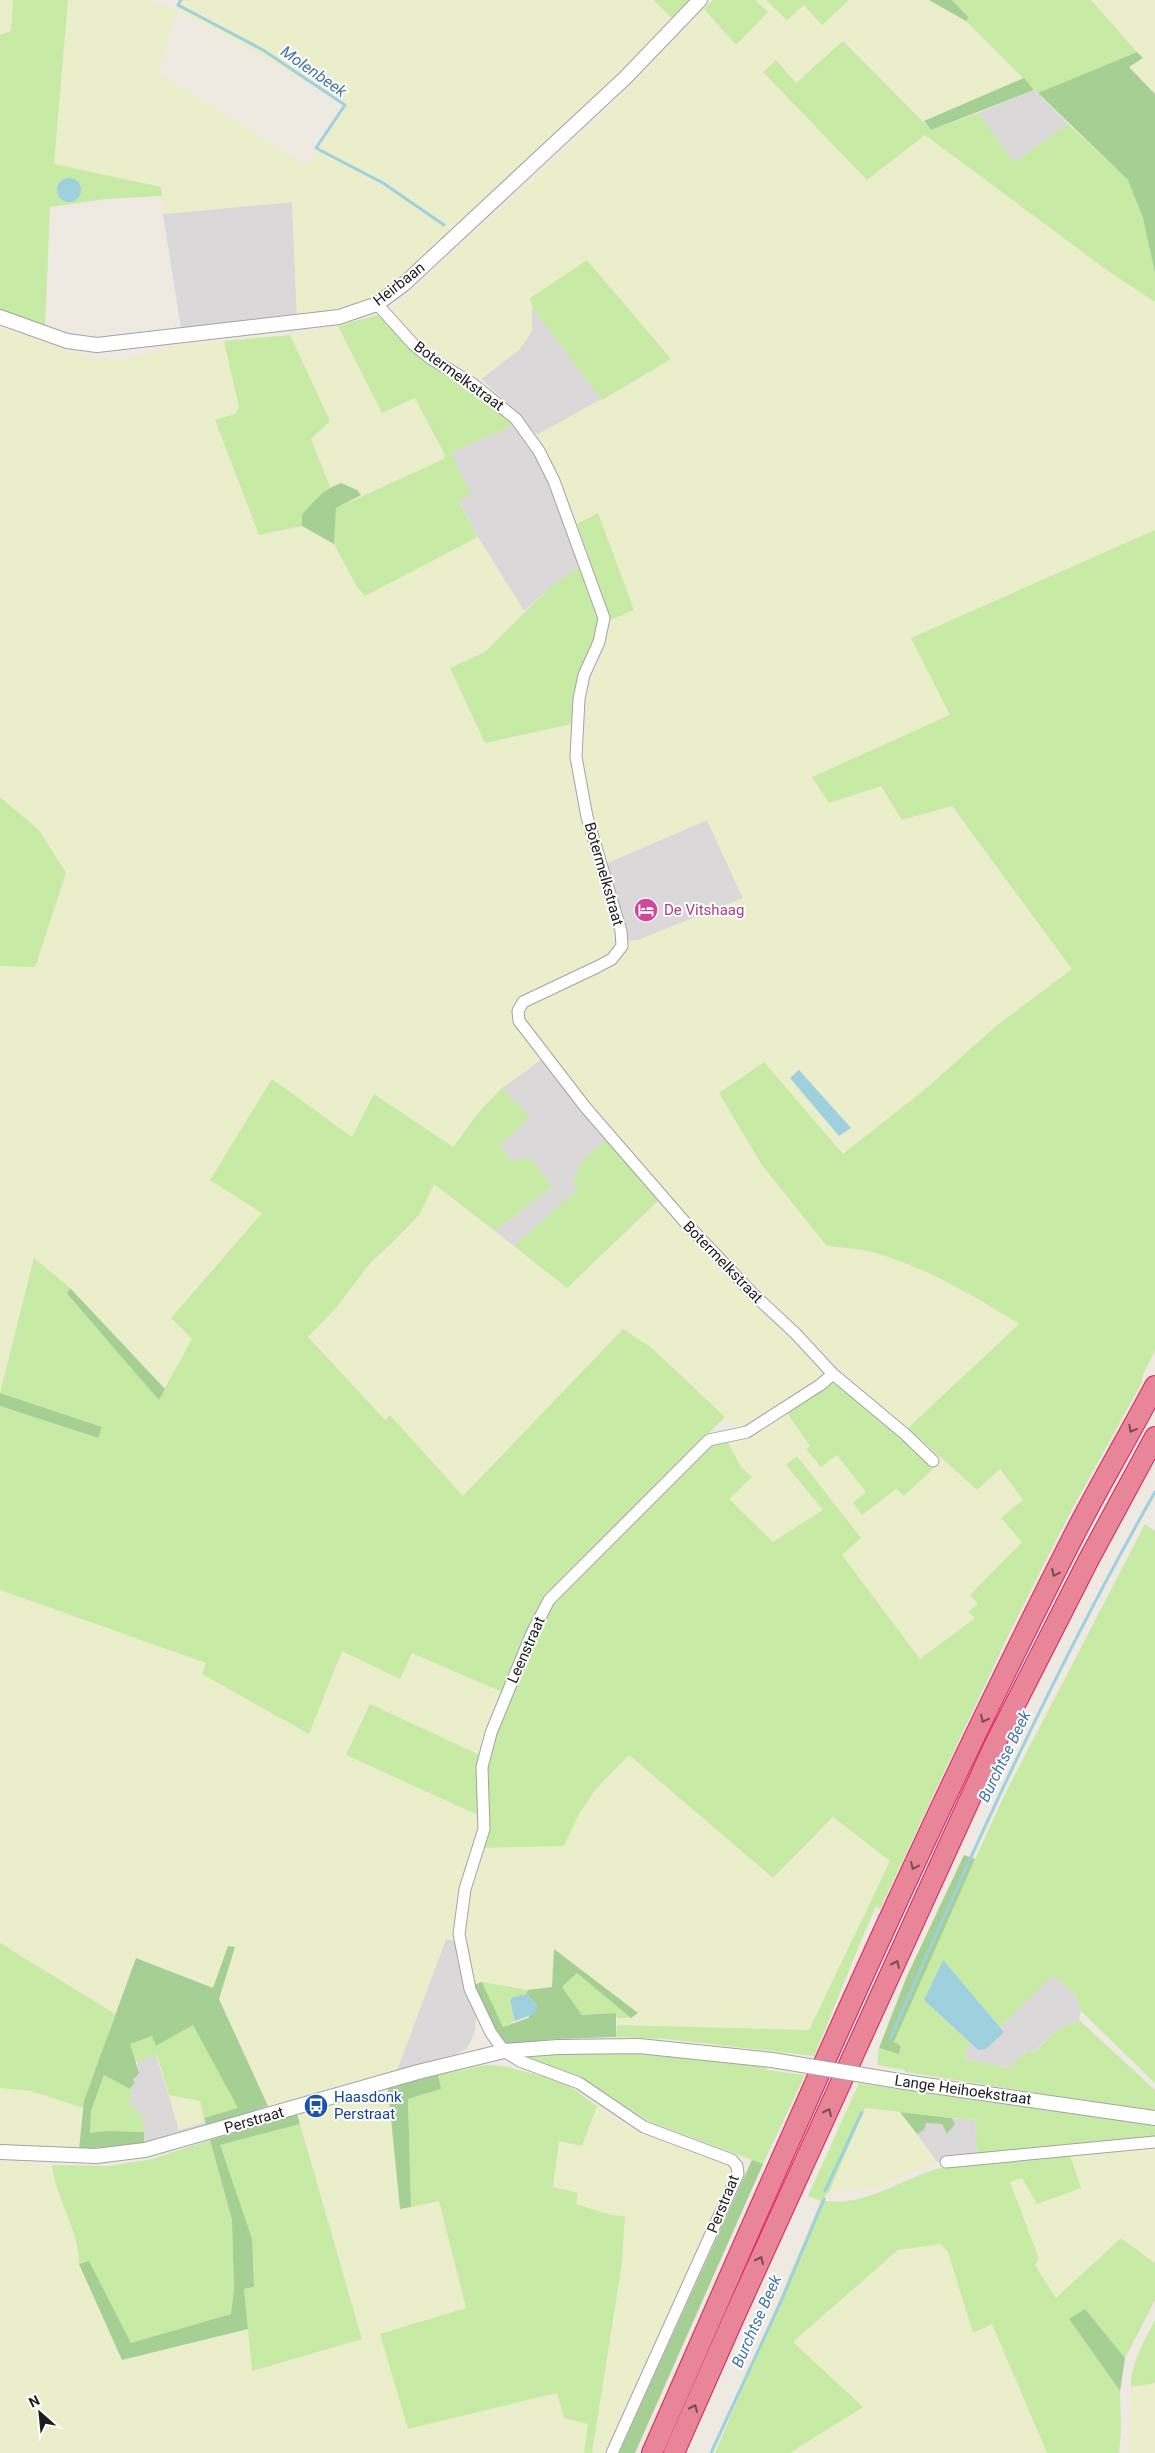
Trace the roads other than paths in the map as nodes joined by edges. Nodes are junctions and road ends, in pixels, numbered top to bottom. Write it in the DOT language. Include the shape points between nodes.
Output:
graph roads {
  1 [pos="700,0"];
  2 [pos="377,304"];
  3 [pos="0,317"];
  4 [pos="832,1374"];
  5 [pos="1155,1386"];
  6 [pos="1155,1437"];
  7 [pos="934,1461"];
  8 [pos="504,2051"];
  9 [pos="772,2060"];
  10 [pos="1155,2118"];
  11 [pos="1155,2142"];
  12 [pos="0,2152"];
  13 [pos="946,2162"];
  14 [pos="612,2453"];
  15 [pos="652,2453"];
  16 [pos="674,2453"];
  1 -- 2 [label="street, Heirbaan" via="626,78 404,284"];
  2 -- 3 [label="street, Heirbaan" via="339,317 97,345 67,340"];
  2 -- 4 [label="street, Botermelkstraat" via="413,344 497,402 527,432 554,481 604,618 579,699 576,757 587,817 621,931 622,946 612,959 523,1002 518,1011 519,1022 586,1108 684,1221"];
  4 -- 7 [label="street, Botermelkstraat"];
  4 -- 8 [label="street, Leenstraat" via="820,1386 747,1432 709,1440 564,1583 549,1600 532,1633 491,1733 482,1767 484,1829 465,1889 459,1934 470,1989 491,2034"];
  5 -- 15 [label="highway, one-way" via="1074,1536 975,1736 864,1973"];
  16 -- 6 [label="highway, one-way" via="995,1744"];
  8 -- 9 [label="street, Perstraat" via="639,2046"];
  8 -- 12 [label="street, Perstraat" via="418,2072 145,2150 96,2156"];
  8 -- 14 [label="street, Perstraat" via="520,2061 579,2083 644,2126 732,2160 738,2170"];
  9 -- 10 [label="street, Lange Heihoekstraat, bridge"];
  11 -- 13 [label="street"];
}
